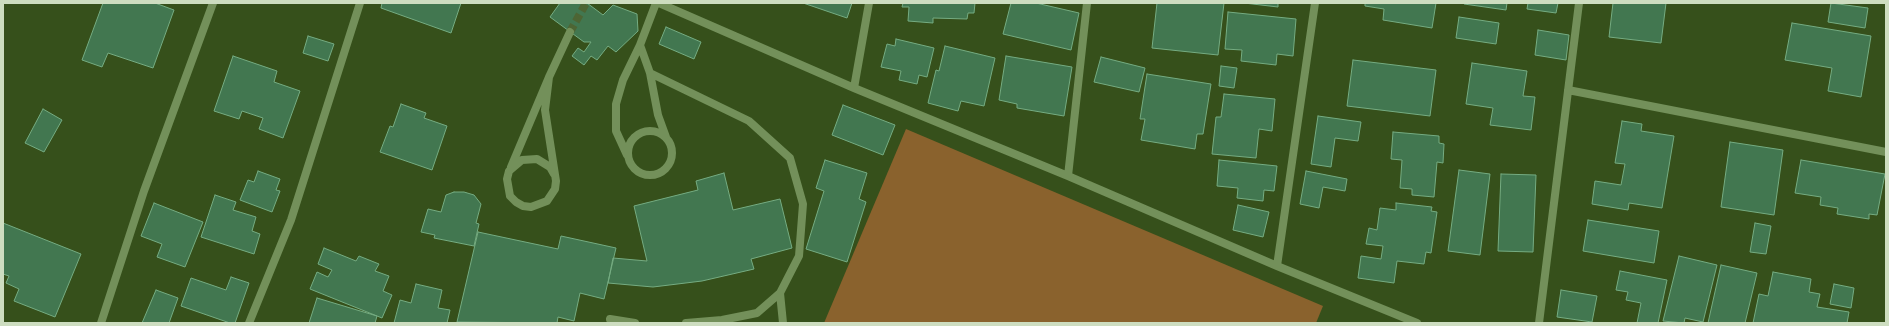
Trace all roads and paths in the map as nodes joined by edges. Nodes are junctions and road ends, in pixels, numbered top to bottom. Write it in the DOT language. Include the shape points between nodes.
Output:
graph roads {
  1 [pos="213,3"];
  2 [pos="360,3"];
  3 [pos="657,3"];
  4 [pos="869,3"];
  5 [pos="1087,3"];
  6 [pos="1316,3"];
  7 [pos="1579,3"];
  8 [pos="570,32"];
  9 [pos="640,45"];
  10 [pos="650,73"];
  11 [pos="549,77"];
  12 [pos="854,88"];
  13 [pos="1568,90"];
  14 [pos="666,137"];
  15 [pos="1886,152"];
  16 [pos="628,158"];
  17 [pos="509,171"];
  18 [pos="554,174"];
  19 [pos="1068,176"];
  20 [pos="1277,266"];
  21 [pos="780,293"];
  22 [pos="610,319"];
  23 [pos="101,323"];
  24 [pos="249,323"];
  25 [pos="635,323"];
  26 [pos="686,323"];
  27 [pos="783,323"];
  28 [pos="1417,323"];
  29 [pos="1539,323"];
  1 -- 23 [label="street" via="144,191"];
  2 -- 24 [label="street" via="291,220"];
  3 -- 9 [label="street"];
  3 -- 12 [label="street"];
  4 -- 12 [label="street"];
  5 -- 19 [label="street"];
  6 -- 20 [label="street"];
  7 -- 13 [label="street"];
  8 -- 11 [label="street"];
  9 -- 10 [label="street"];
  9 -- 16 [label="street" via="623,80 616,104 616,131"];
  10 -- 14 [label="street" via="658,115"];
  10 -- 21 [label="street" via="749,121 790,158 803,204 799,256"];
  11 -- 17 [label="street"];
  11 -- 18 [label="street" via="545,110"];
  12 -- 19 [label="street"];
  13 -- 15 [label="street"];
  13 -- 29 [label="street"];
  14 -- 16 [label="street" via="654,131 640,134 630,144"];
  14 -- 16 [label="street" via="673,151 672,158 669,165 658,174 642,174 636,171"];
  17 -- 18 [label="street" via="515,165 537,159 544,162"];
  17 -- 18 [label="street" via="507,188 510,196 523,206 531,207 547,201 552,196 556,181"];
  19 -- 20 [label="street"];
  20 -- 28 [label="street"];
  21 -- 26 [label="street" via="757,313 722,320"];
  21 -- 27 [label="street"];
  22 -- 25 [label="street"];
}
